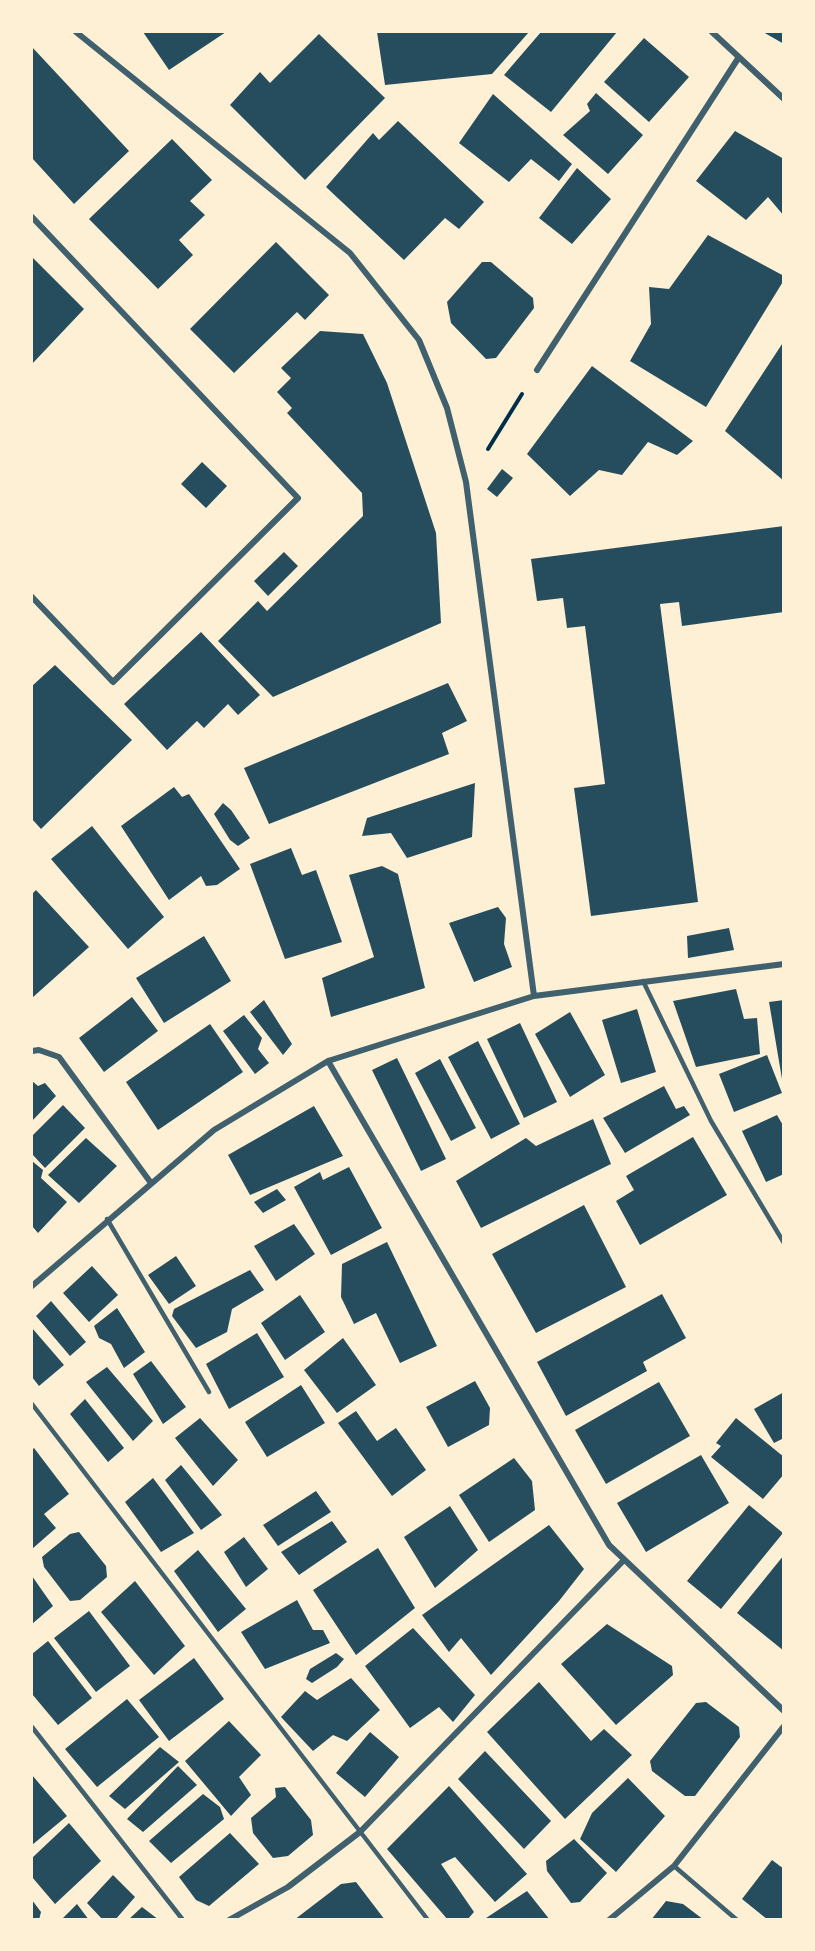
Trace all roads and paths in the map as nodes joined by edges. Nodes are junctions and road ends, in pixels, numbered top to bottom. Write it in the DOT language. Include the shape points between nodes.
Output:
graph roads {
  1 [pos="76,32"];
  2 [pos="712,32"];
  3 [pos="739,57"];
  4 [pos="783,99"];
  5 [pos="32,217"];
  6 [pos="537,370"];
  7 [pos="466,482"];
  8 [pos="32,597"];
  9 [pos="783,964"];
  10 [pos="643,981"];
  11 [pos="534,996"];
  12 [pos="32,1051"];
  13 [pos="328,1061"];
  14 [pos="151,1183"];
  15 [pos="107,1220"];
  16 [pos="783,1243"];
  17 [pos="32,1286"];
  18 [pos="209,1392"];
  19 [pos="32,1404"];
  20 [pos="624,1560"];
  21 [pos="783,1711"];
  22 [pos="32,1726"];
  23 [pos="783,1726"];
  24 [pos="360,1832"];
  25 [pos="674,1866"];
  26 [pos="183,1920"];
  27 [pos="229,1920"];
  28 [pos="428,1920"];
  29 [pos="609,1920"];
  30 [pos="737,1920"];
  1 -- 7 [label="street" via="351,253 419,340 447,408"];
  2 -- 3 [label="street"];
  3 -- 4 [label="street"];
  3 -- 6 [label="street"];
  5 -- 8 [label="street" via="298,498 113,682"];
  6 -- 7 [label="path"];
  7 -- 11 [label="street"];
  9 -- 10 [label="street"];
  10 -- 11 [label="street"];
  10 -- 16 [label="lane" via="711,1121"];
  11 -- 13 [label="street"];
  12 -- 14 [label="street" via="59,1057"];
  13 -- 14 [label="street" via="214,1130"];
  13 -- 20 [label="street" via="609,1545"];
  14 -- 15 [label="street"];
  15 -- 17 [label="street"];
  15 -- 18 [label="lane"];
  19 -- 24 [label="lane"];
  20 -- 21 [label="street"];
  20 -- 24 [label="street"];
  22 -- 26 [label="lane"];
  23 -- 25 [label="street"];
  24 -- 27 [label="street" via="288,1887"];
  24 -- 28 [label="lane"];
  25 -- 29 [label="street"];
  25 -- 30 [label="lane"];
}
